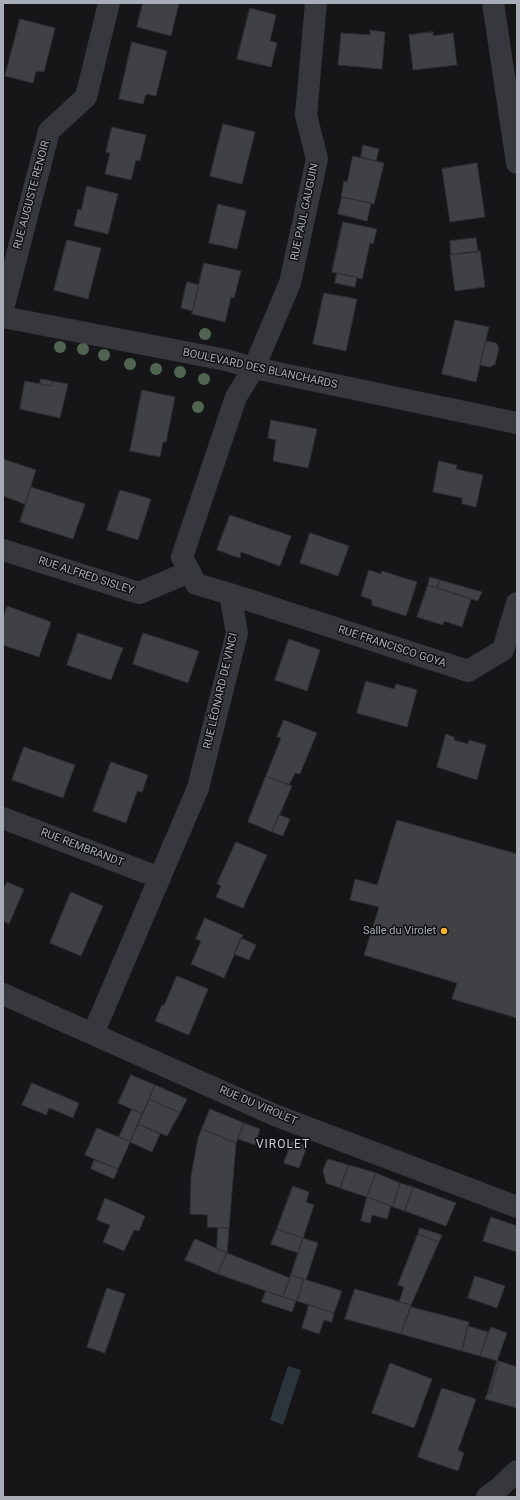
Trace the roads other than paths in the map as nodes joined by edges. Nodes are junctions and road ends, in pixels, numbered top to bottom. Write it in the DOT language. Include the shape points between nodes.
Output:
graph roads {
  1 [pos="109,3"];
  2 [pos="316,3"];
  3 [pos="493,3"];
  4 [pos="517,162"];
  5 [pos="3,309"];
  6 [pos="3,317"];
  7 [pos="254,368"];
  8 [pos="517,423"];
  9 [pos="3,550"];
  10 [pos="190,572"];
  11 [pos="230,594"];
  12 [pos="517,604"];
  13 [pos="3,818"];
  14 [pos="160,878"];
  15 [pos="3,994"];
  16 [pos="93,1034"];
  17 [pos="517,1207"];
  18 [pos="517,1471"];
  19 [pos="487,1497"];
  1 -- 5 [label="street, RUE AUGUSTE RENOIR" via="86,97 49,131"];
  2 -- 7 [label="street, RUE PAUL GAUGUIN" via="306,115 317,159 290,283"];
  3 -- 4 [label="street"];
  6 -- 7 [label="street, BOULEVARD DES BLANCHARDS" via="226,360"];
  7 -- 8 [label="street, BOULEVARD DES BLANCHARDS"];
  7 -- 10 [label="street" via="236,397 182,557"];
  9 -- 10 [label="street, RUE ALFRED SISLEY" via="139,593"];
  10 -- 11 [label="street" via="196,584"];
  11 -- 12 [label="street, RUE FRANCISCO GOYA" via="468,671 503,650"];
  11 -- 14 [label="street, RUE LÉONARD DE VINCI" via="237,633 232,655 198,788"];
  13 -- 14 [label="street, RUE REMBRANDT"];
  14 -- 16 [label="street, RUE LÉONARD DE VINCI"];
  15 -- 16 [label="street, RUE DU VIROLET"];
  16 -- 17 [label="street, RUE DU VIROLET" via="277,1116"];
  18 -- 19 [label="street"];
}
